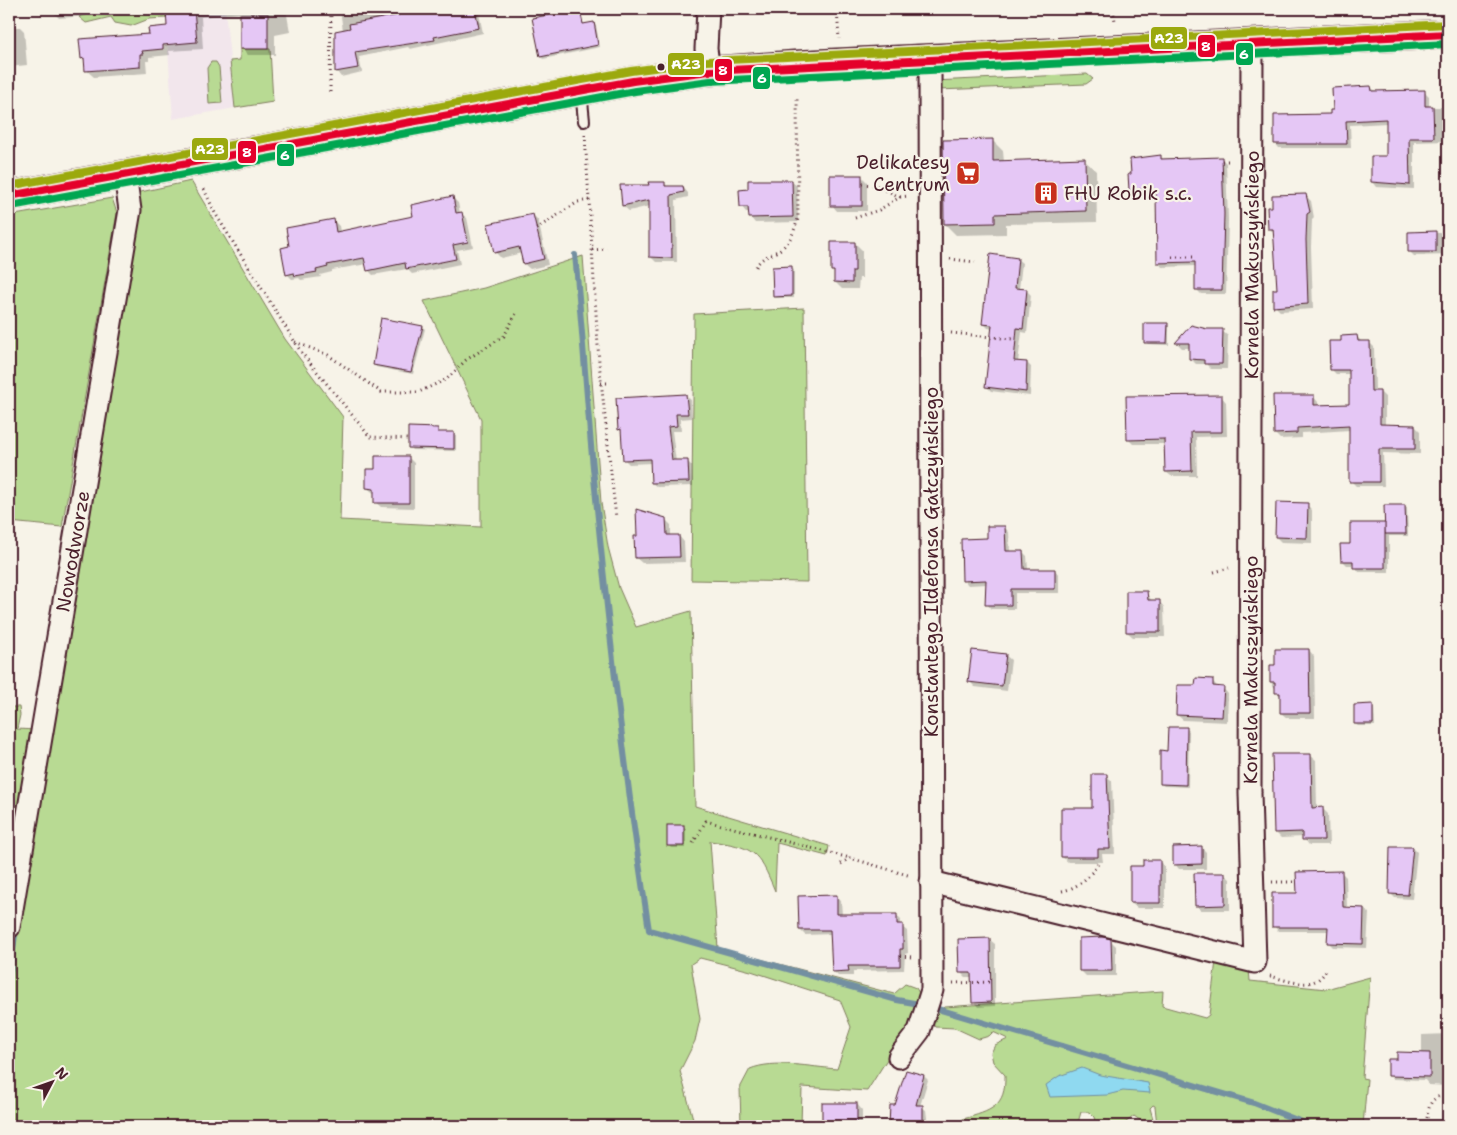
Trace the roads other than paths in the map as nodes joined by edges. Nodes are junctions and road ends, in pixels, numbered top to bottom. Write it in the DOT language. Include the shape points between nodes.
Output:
graph roads {
  1 [pos="708,9"];
  2 [pos="1448,34"];
  3 [pos="1252,44"];
  4 [pos="930,58"];
  5 [pos="709,71"];
  6 [pos="581,90"];
  7 [pos="584,121"];
  8 [pos="125,175"];
  9 [pos="9,196"];
  10 [pos="931,882"];
  11 [pos="9,927"];
  12 [pos="899,1057"];
  1 -- 5 [label="street" via="706,49"];
  2 -- 3 [label="main road"];
  3 -- 4 [label="main road"];
  3 -- 10 [label="street, Kornela Makuszyńskiego" via="1250,793 1254,962"];
  4 -- 5 [label="main road"];
  4 -- 10 [label="street, Konstantego Ildefonsa Gałczyńskiego"];
  5 -- 6 [label="main road"];
  6 -- 7 [label="lane"];
  6 -- 8 [label="main road"];
  8 -- 9 [label="main road"];
  8 -- 11 [label="street, Nowodworze" via="130,210"];
  10 -- 12 [label="street, Konstantego Ildefonsa Gałczyńskiego" via="932,982 928,1006 919,1031"];
}
